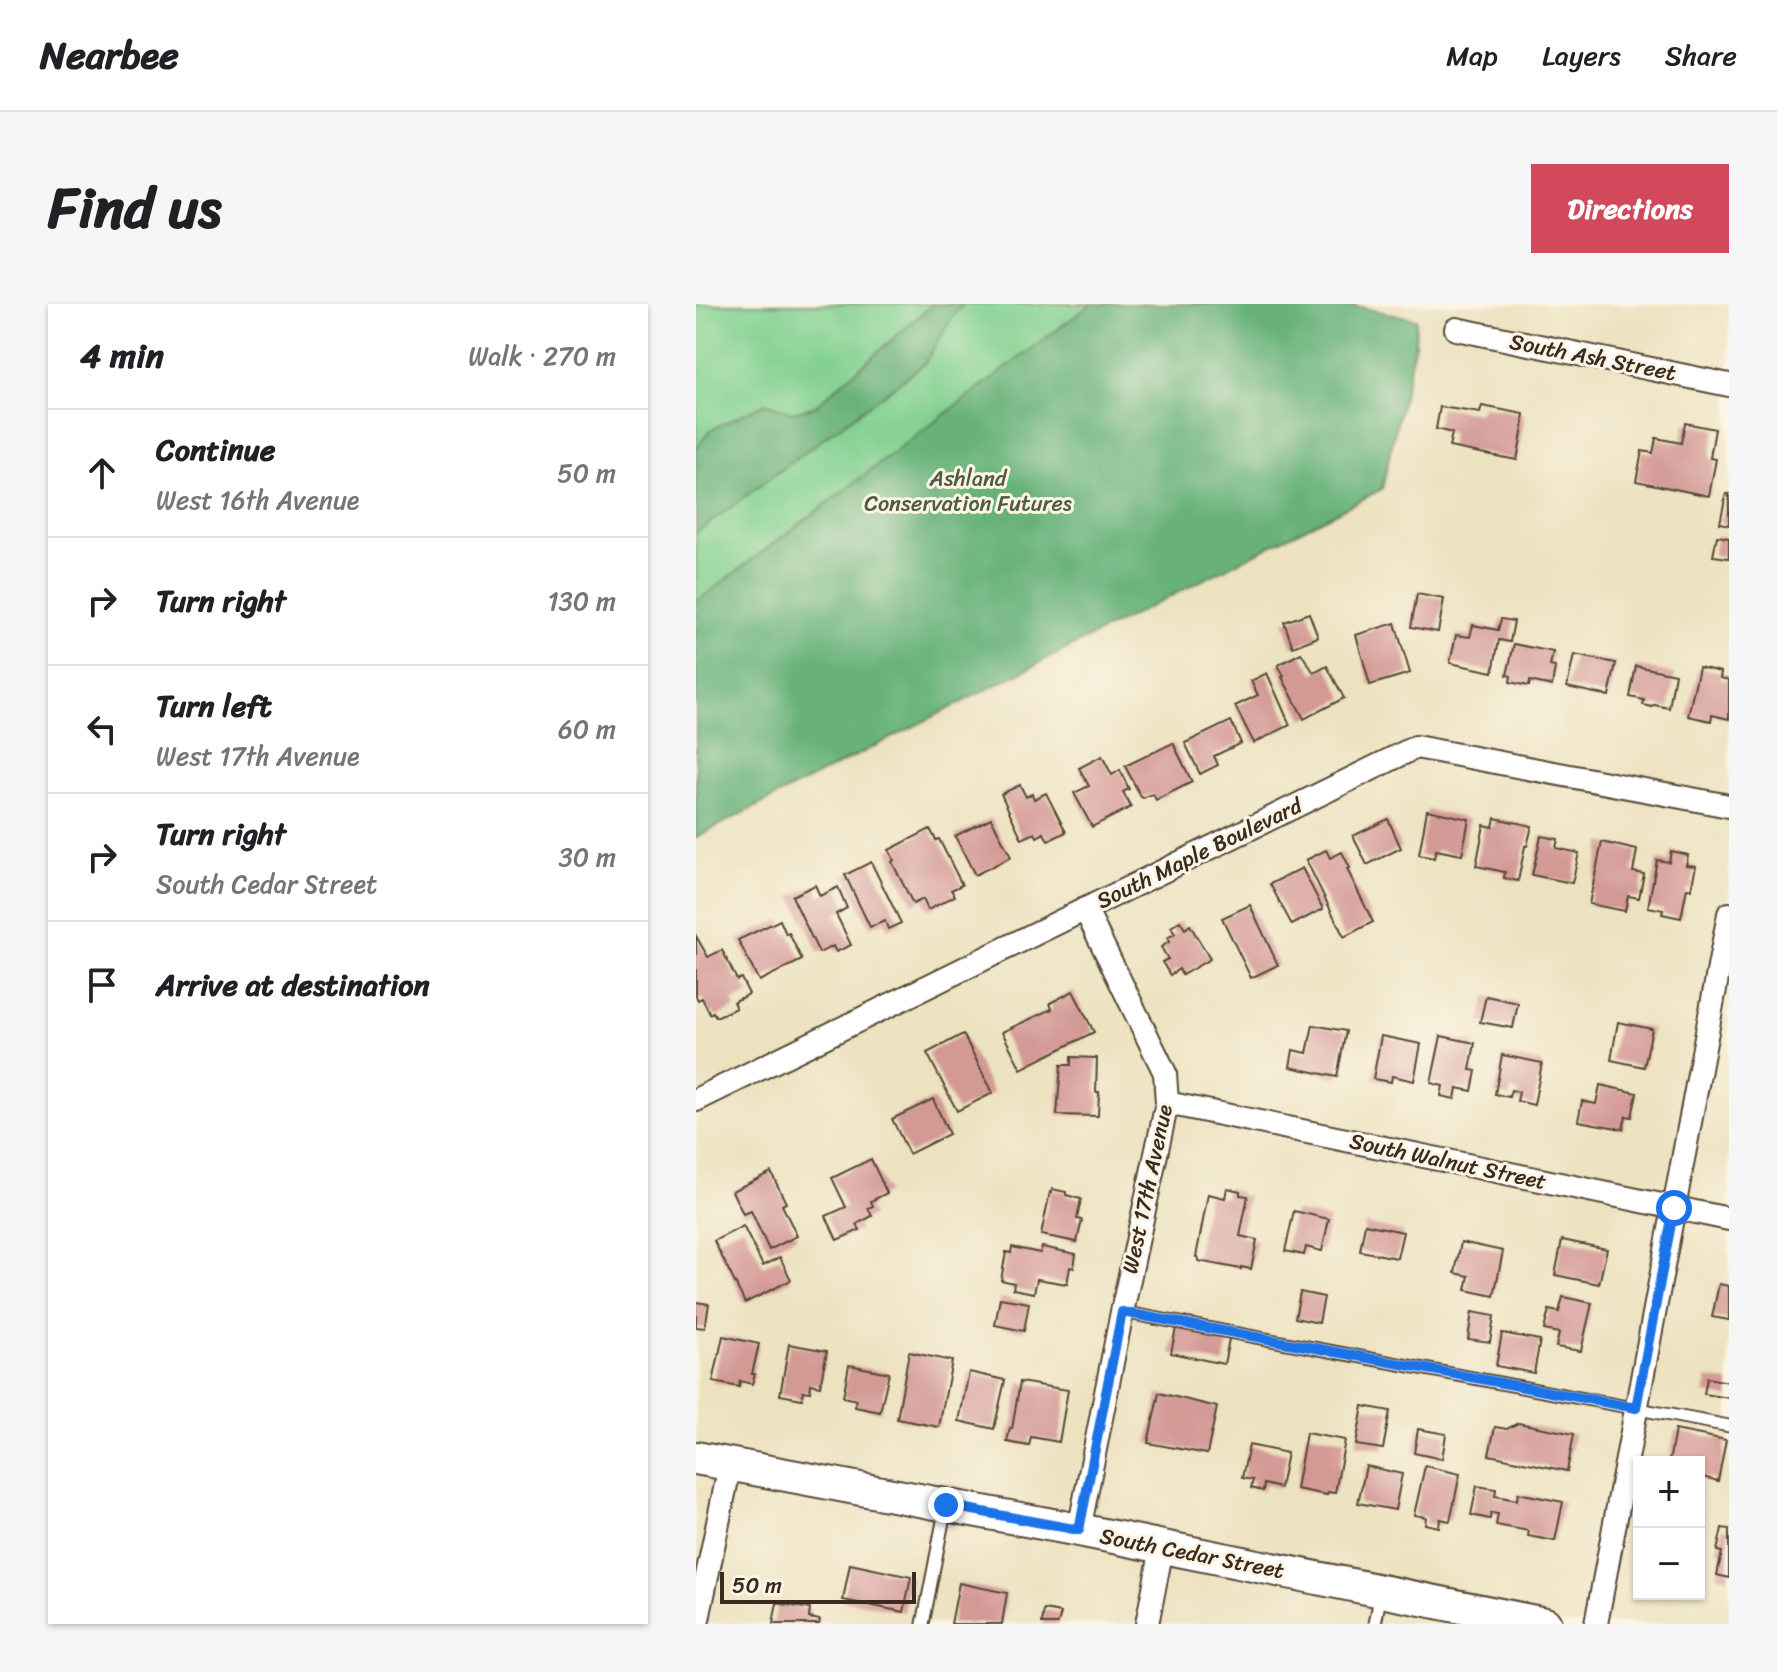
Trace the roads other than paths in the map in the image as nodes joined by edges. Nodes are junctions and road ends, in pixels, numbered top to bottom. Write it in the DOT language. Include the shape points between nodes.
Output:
graph roads {
  1 [pos="1456,329"];
  2 [pos="1729,385"];
  3 [pos="1729,806"];
  4 [pos="1085,909"];
  5 [pos="1729,914"];
  6 [pos="696,1100"];
  7 [pos="1167,1103"];
  8 [pos="1674,1208"];
  9 [pos="1729,1219"];
  10 [pos="1122,1312"];
  11 [pos="1636,1408"];
  12 [pos="1729,1426"];
  13 [pos="696,1458"];
  14 [pos="730,1465"];
  15 [pos="946,1505"];
  16 [pos="1079,1530"];
  17 [pos="1162,1548"];
  18 [pos="1381,1591"];
  19 [pos="697,1624"];
  20 [pos="923,1624"];
  21 [pos="1147,1624"];
  22 [pos="1375,1624"];
  23 [pos="1545,1624"];
  24 [pos="1596,1624"];
  1 -- 2 [label="street, South Ash Street"];
  3 -- 4 [label="street, South Maple Boulevard" via="1416,747"];
  4 -- 6 [label="street, South Maple Boulevard"];
  4 -- 7 [label="street, West 17th Avenue" via="1165,1073"];
  5 -- 8 [label="street"];
  7 -- 8 [label="street, South Walnut Street"];
  7 -- 10 [label="street, West 17th Avenue"];
  8 -- 9 [label="street, South Walnut Street"];
  8 -- 11 [label="street"];
  10 -- 11 [label="lane"];
  10 -- 16 [label="street, West 17th Avenue"];
  11 -- 12 [label="lane"];
  11 -- 24 [label="street"];
  13 -- 14 [label="main road, South Cedar Street"];
  14 -- 15 [label="main road, South Cedar Street"];
  14 -- 19 [label="street"];
  15 -- 16 [label="main road, South Cedar Street"];
  15 -- 20 [label="lane"];
  16 -- 17 [label="main road, South Cedar Street"];
  17 -- 18 [label="main road, South Cedar Street"];
  17 -- 21 [label="street"];
  18 -- 22 [label="lane"];
  18 -- 23 [label="main road, South Cedar Street"];
}
